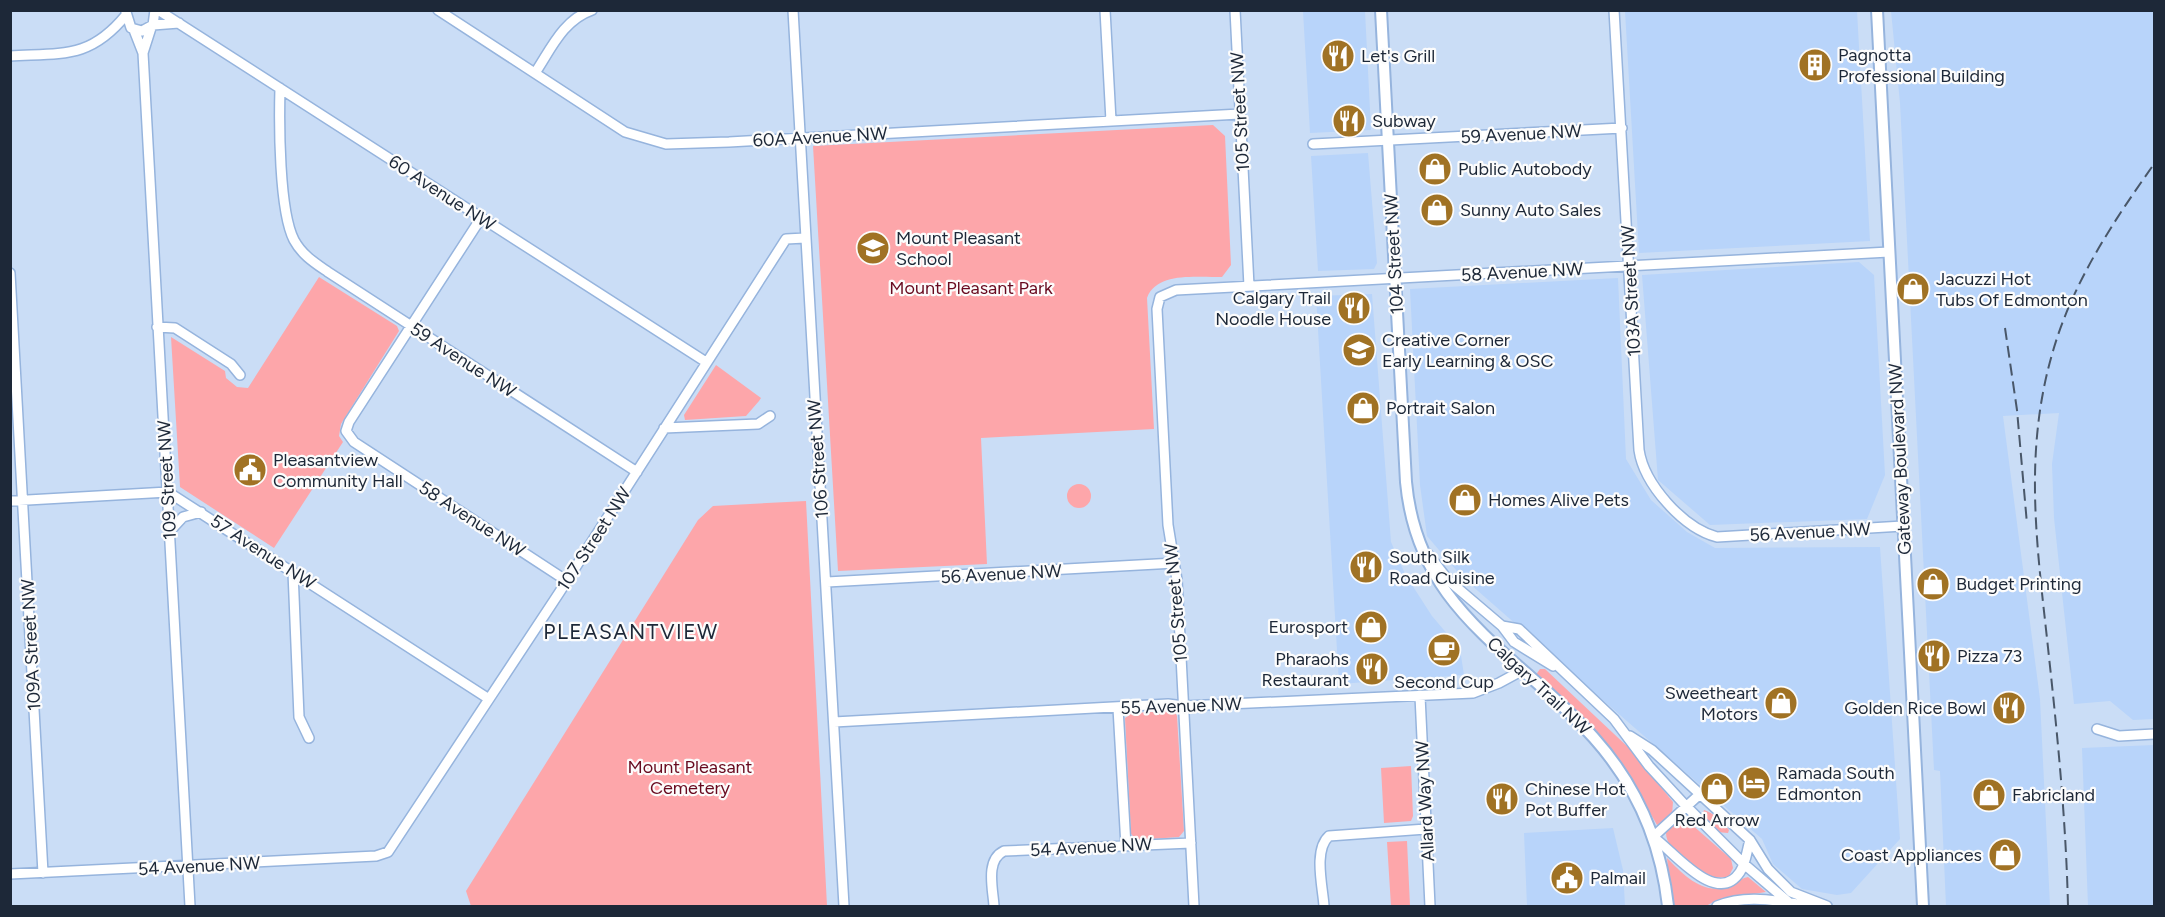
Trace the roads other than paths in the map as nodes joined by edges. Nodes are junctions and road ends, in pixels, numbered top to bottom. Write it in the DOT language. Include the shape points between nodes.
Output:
graph roads {
  1 [pos="156,10"];
  2 [pos="438,10"];
  3 [pos="592,10"];
  4 [pos="793,10"];
  5 [pos="1105,10"];
  6 [pos="1235,10"];
  7 [pos="1381,10"];
  8 [pos="1614,10"];
  9 [pos="1877,10"];
  10 [pos="126,13"];
  11 [pos="179,23"];
  12 [pos="152,27"];
  13 [pos="133,29"];
  14 [pos="107,37"];
  15 [pos="143,53"];
  16 [pos="10,56"];
  17 [pos="535,73"];
  18 [pos="279,88"];
  19 [pos="1240,114"];
  20 [pos="1111,121"];
  21 [pos="1622,128"];
  22 [pos="800,138"];
  23 [pos="1388,141"];
  24 [pos="1313,144"];
  25 [pos="481,218"];
  26 [pos="805,238"];
  27 [pos="1889,252"];
  28 [pos="1629,266"];
  29 [pos="10,273"];
  30 [pos="1395,278"];
  31 [pos="1249,286"];
  32 [pos="1158,301"];
  33 [pos="411,326"];
  34 [pos="157,327"];
  35 [pos="706,362"];
  36 [pos="240,375"];
  37 [pos="770,416"];
  38 [pos="664,428"];
  39 [pos="637,472"];
  40 [pos="168,492"];
  41 [pos="22,500"];
  42 [pos="10,501"];
  43 [pos="201,513"];
  44 [pos="1903,526"];
  45 [pos="170,531"];
  46 [pos="1416,536"];
  47 [pos="1717,537"];
  48 [pos="1175,563"];
  49 [pos="293,572"];
  50 [pos="567,581"];
  51 [pos="827,582"];
  52 [pos="1523,670"];
  53 [pos="1420,696"];
  54 [pos="489,699"];
  55 [pos="1184,706"];
  56 [pos="1118,708"];
  57 [pos="834,722"];
  58 [pos="2097,729"];
  59 [pos="1625,733"];
  60 [pos="2154,734"];
  61 [pos="309,738"];
  62 [pos="1700,794"];
  63 [pos="1685,805"];
  64 [pos="1426,829"];
  65 [pos="1653,837"];
  66 [pos="1750,840"];
  67 [pos="1191,843"];
  68 [pos="1126,846"];
  69 [pos="388,852"];
  70 [pos="1744,864"];
  71 [pos="188,866"];
  72 [pos="43,873"];
  73 [pos="10,874"];
  74 [pos="1789,903"];
  75 [pos="190,906"];
  76 [pos="844,906"];
  77 [pos="994,906"];
  78 [pos="1194,906"];
  79 [pos="1324,906"];
  80 [pos="1430,906"];
  81 [pos="1668,906"];
  82 [pos="1717,906"];
  83 [pos="1828,906"];
  84 [pos="1923,906"];
  1 -- 11 [label="street, 60 Avenue NW"];
  1 -- 12 [label="street, 109 Street NW"];
  2 -- 17 [label="street, 60A Avenue NW"];
  3 -- 17 [label="street" via="566,26"];
  4 -- 22 [label="street, 106 Street NW"];
  5 -- 20 [label="street"];
  6 -- 19 [label="street, 105 Street NW"];
  7 -- 23 [label="main road, 104 Street NW"];
  8 -- 21 [label="street, 103A Street NW"];
  9 -- 27 [label="main road, Gateway Boulevard NW"];
  10 -- 13 [label="street, 109 Street NW"];
  10 -- 14 [label="street"];
  11 -- 12 [label="street"];
  11 -- 18 [label="street, 60 Avenue NW"];
  12 -- 13 [label="street" via="142,32"];
  12 -- 15 [label="street, 109 Street NW"];
  13 -- 14 [label="street"];
  13 -- 15 [label="street, 109 Street NW"];
  14 -- 16 [label="street" via="70,52"];
  15 -- 34 [label="street, 109 Street NW"];
  17 -- 22 [label="street, 60A Avenue NW" via="625,132 648,140 677,144"];
  18 -- 25 [label="street, 60 Avenue NW"];
  18 -- 33 [label="street, 59 Avenue NW" via="285,207 295,241 303,253 328,272"];
  19 -- 20 [label="street, 60A Avenue NW"];
  19 -- 31 [label="street, 105 Street NW"];
  20 -- 22 [label="street, 60A Avenue NW"];
  21 -- 23 [label="street, 59 Avenue NW"];
  21 -- 28 [label="street, 103A Street NW"];
  22 -- 26 [label="street, 106 Street NW"];
  23 -- 24 [label="street, 59 Avenue NW"];
  23 -- 30 [label="main road, 104 Street NW"];
  25 -- 33 [label="street"];
  25 -- 35 [label="street, 60 Avenue NW"];
  26 -- 35 [label="street, 107 Street NW" via="786,239"];
  26 -- 51 [label="street, 106 Street NW"];
  27 -- 28 [label="street, 58 Avenue NW"];
  27 -- 44 [label="main road, Gateway Boulevard NW"];
  28 -- 30 [label="street, 58 Avenue NW"];
  28 -- 47 [label="street, 103A Street NW" via="1639,450 1645,473 1658,492 1690,522"];
  29 -- 41 [label="street, 109A Street NW"];
  30 -- 31 [label="street, 58 Avenue NW"];
  30 -- 46 [label="main road, 104 Street NW" via="1406,482"];
  31 -- 32 [label="street, 58 Avenue NW" via="1176,290"];
  32 -- 48 [label="street, 105 Street NW" via="1168,525"];
  33 -- 39 [label="street, 59 Avenue NW"];
  33 -- 50 [label="street, 58 Avenue NW" via="349,422 349,436"];
  34 -- 36 [label="street" via="175,328 231,364"];
  34 -- 40 [label="street, 109 Street NW"];
  35 -- 38 [label="street, 107 Street NW"];
  37 -- 38 [label="street" via="758,424"];
  38 -- 39 [label="street, 107 Street NW"];
  39 -- 50 [label="street, 107 Street NW"];
  40 -- 41 [label="street"];
  40 -- 43 [label="street, 57 Avenue NW"];
  40 -- 45 [label="street, 109 Street NW"];
  41 -- 42 [label="street"];
  41 -- 72 [label="street, 109A Street NW"];
  43 -- 45 [label="street" via="183,518"];
  43 -- 49 [label="street, 57 Avenue NW"];
  44 -- 47 [label="street, 56 Avenue NW"];
  44 -- 84 [label="main road, Gateway Boulevard NW"];
  45 -- 71 [label="street, 109 Street NW"];
  46 -- 52 [label="main road, Calgary Trail NW" via="1434,577 1447,595"];
  46 -- 59 [label="street, Calgary Trail NW" via="1448,580 1502,626 1519,629"];
  48 -- 51 [label="street, 56 Avenue NW"];
  48 -- 55 [label="street, 105 Street NW"];
  49 -- 54 [label="street, 57 Avenue NW"];
  49 -- 61 [label="street" via="299,717"];
  50 -- 54 [label="street, 107 Street NW"];
  51 -- 57 [label="street, 106 Street NW"];
  52 -- 53 [label="street, 55 Avenue NW" via="1478,692"];
  52 -- 65 [label="main road, Calgary Trail NW" via="1604,749 1632,792"];
  53 -- 55 [label="street, 55 Avenue NW"];
  53 -- 64 [label="street, Allard Way NW"];
  54 -- 69 [label="street, 107 Street NW"];
  55 -- 56 [label="street, 55 Avenue NW"];
  55 -- 67 [label="street, 105 Street NW"];
  56 -- 57 [label="street, 55 Avenue NW"];
  56 -- 68 [label="street"];
  57 -- 76 [label="street, 106 Street NW"];
  58 -- 60 [label="street" via="2119,736"];
  59 -- 62 [label="street, Calgary Trail NW" via="1652,750"];
  59 -- 63 [label="street, Calgary Trail NW"];
  62 -- 63 [label="street"];
  62 -- 66 [label="street, Calgary Trail NW"];
  63 -- 65 [label="street"];
  63 -- 70 [label="street, Calgary Trail NW"];
  64 -- 79 [label="street" via="1339,834 1326,839 1321,852"];
  64 -- 80 [label="street, Allard Way NW"];
  65 -- 70 [label="street, Calgary Trail NW" via="1692,872 1710,881 1732,879"];
  65 -- 81 [label="main road, Calgary Trail NW"];
  66 -- 70 [label="street"];
  66 -- 83 [label="street, Calgary Trail NW" via="1768,869 1791,892"];
  67 -- 68 [label="street, 54 Avenue NW"];
  67 -- 78 [label="street, 105 Street NW"];
  68 -- 77 [label="street, 54 Avenue NW" via="1004,851 994,860"];
  69 -- 71 [label="street, 54 Avenue NW" via="376,856"];
  70 -- 74 [label="street, Calgary Trail NW"];
  71 -- 72 [label="street, 54 Avenue NW"];
  71 -- 75 [label="street, 109 Street NW"];
  72 -- 73 [label="street, 54 Avenue NW"];
  74 -- 82 [label="street, Calgary Trail NW" via="1750,899"];
  74 -- 83 [label="street, Calgary Trail NW"];
}
